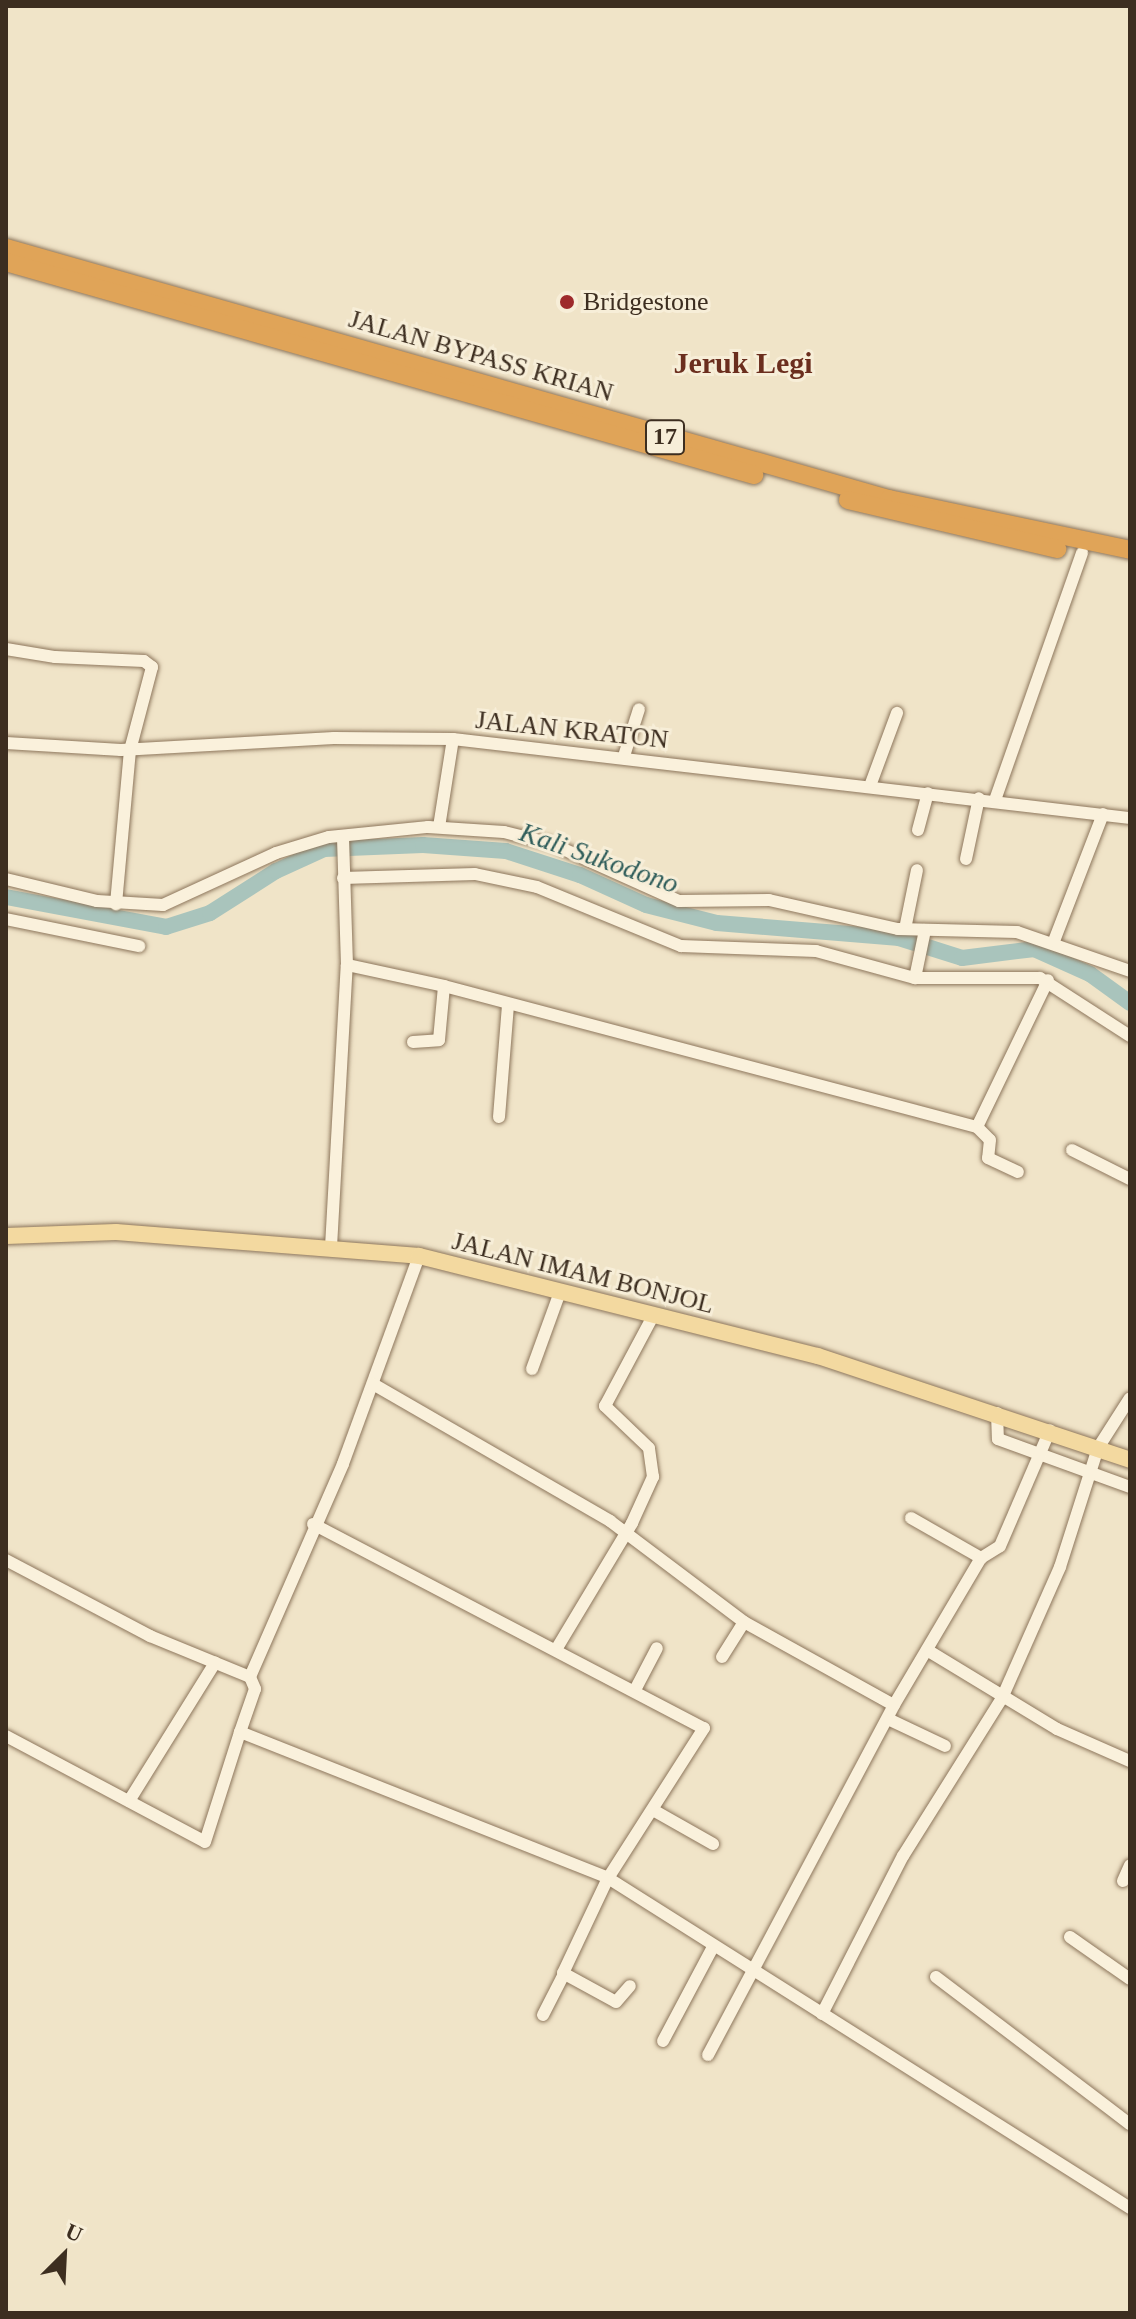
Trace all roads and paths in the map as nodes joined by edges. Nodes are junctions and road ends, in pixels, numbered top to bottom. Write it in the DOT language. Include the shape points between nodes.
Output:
graph roads {
  1 [pos="6,248"];
  2 [pos="6,262"];
  3 [pos="1130,550"];
  4 [pos="1082,553"];
  5 [pos="1130,561"];
  6 [pos="6,649"];
  7 [pos="639,709"];
  8 [pos="897,713"];
  9 [pos="453,739"];
  10 [pos="6,743"];
  11 [pos="130,750"];
  12 [pos="624,756"];
  13 [pos="870,786"];
  14 [pos="928,793"];
  15 [pos="979,798"];
  16 [pos="995,800"];
  17 [pos="1103,814"];
  18 [pos="1130,818"];
  19 [pos="439,827"];
  20 [pos="918,830"];
  21 [pos="343,840"];
  22 [pos="966,859"];
  23 [pos="917,870"];
  24 [pos="342,875"];
  25 [pos="6,879"];
  26 [pos="116,904"];
  27 [pos="6,919"];
  28 [pos="905,929"];
  29 [pos="924,934"];
  30 [pos="1054,941"];
  31 [pos="139,946"];
  32 [pos="347,965"];
  33 [pos="1130,971"];
  34 [pos="916,974"];
  35 [pos="1048,980"];
  36 [pos="444,986"];
  37 [pos="508,1005"];
  38 [pos="1130,1036"];
  39 [pos="413,1042"];
  40 [pos="499,1117"];
  41 [pos="977,1127"];
  42 [pos="1072,1150"];
  43 [pos="1018,1172"];
  44 [pos="1130,1179"];
  45 [pos="6,1236"];
  46 [pos="331,1247"];
  47 [pos="419,1256"];
  48 [pos="560,1292"];
  49 [pos="653,1316"];
  50 [pos="532,1369"];
  51 [pos="373,1384"];
  52 [pos="1130,1398"];
  53 [pos="997,1413"];
  54 [pos="1050,1430"];
  55 [pos="1104,1451"];
  56 [pos="1039,1453"];
  57 [pos="1130,1460"];
  58 [pos="1088,1472"];
  59 [pos="1103,1477"];
  60 [pos="1130,1487"];
  61 [pos="911,1518"];
  62 [pos="313,1524"];
  63 [pos="625,1530"];
  64 [pos="981,1558"];
  65 [pos="6,1560"];
  66 [pos="744,1622"];
  67 [pos="557,1648"];
  68 [pos="657,1648"];
  69 [pos="927,1650"];
  70 [pos="722,1657"];
  71 [pos="215,1663"];
  72 [pos="250,1677"];
  73 [pos="635,1690"];
  74 [pos="1002,1698"];
  75 [pos="894,1705"];
  76 [pos="888,1719"];
  77 [pos="240,1732"];
  78 [pos="6,1736"];
  79 [pos="945,1746"];
  80 [pos="1130,1761"];
  81 [pos="129,1801"];
  82 [pos="653,1810"];
  83 [pos="713,1844"];
  84 [pos="1130,1865"];
  85 [pos="608,1878"];
  86 [pos="1123,1881"];
  87 [pos="1070,1937"];
  88 [pos="713,1947"];
  89 [pos="753,1971"];
  90 [pos="564,1974"];
  91 [pos="936,1977"];
  92 [pos="1130,1979"];
  93 [pos="630,1986"];
  94 [pos="822,2014"];
  95 [pos="543,2015"];
  96 [pos="663,2041"];
  97 [pos="708,2055"];
  98 [pos="1130,2124"];
  99 [pos="1130,2208"];
  1 -- 3 [label="highway, JALAN BYPASS KRIAN / 17" via="889,499"];
  2 -- 4 [label="highway, JALAN BYPASS KRIAN / 17" via="898,515"];
  4 -- 5 [label="highway, JALAN BYPASS KRIAN / 17"];
  4 -- 16 [label="street"];
  6 -- 11 [label="street" via="149,663 152,669"];
  7 -- 12 [label="street"];
  8 -- 13 [label="street"];
  9 -- 11 [label="street, JALAN KRATON" via="334,738"];
  9 -- 12 [label="street, JALAN KRATON"];
  9 -- 19 [label="street"];
  10 -- 11 [label="street, JALAN KRATON"];
  11 -- 26 [label="street"];
  12 -- 13 [label="street, JALAN KRATON"];
  13 -- 14 [label="street, JALAN KRATON"];
  14 -- 15 [label="street, JALAN KRATON"];
  14 -- 20 [label="street"];
  15 -- 16 [label="street, JALAN KRATON"];
  15 -- 22 [label="street"];
  16 -- 17 [label="street, JALAN KRATON"];
  17 -- 18 [label="street, JALAN KRATON"];
  17 -- 30 [label="street"];
  19 -- 21 [label="street"];
  19 -- 28 [label="street" via="526,836 679,901 783,902"];
  21 -- 24 [label="street"];
  21 -- 26 [label="street" via="276,853 178,902"];
  23 -- 28 [label="street"];
  24 -- 32 [label="street"];
  24 -- 34 [label="street" via="464,873 508,879 675,945 826,952"];
  25 -- 26 [label="street"];
  27 -- 31 [label="street"];
  28 -- 29 [label="street"];
  29 -- 30 [label="street" via="1006,930"];
  29 -- 34 [label="street"];
  30 -- 33 [label="street"];
  32 -- 36 [label="street"];
  32 -- 46 [label="street"];
  34 -- 35 [label="street"];
  35 -- 38 [label="street"];
  35 -- 41 [label="street"];
  36 -- 37 [label="street"];
  36 -- 39 [label="street" via="439,1040"];
  37 -- 40 [label="street"];
  37 -- 41 [label="street"];
  41 -- 43 [label="street" via="990,1140 986,1155"];
  42 -- 44 [label="street"];
  45 -- 46 [label="main road, JALAN IMAM BONJOL" via="116,1232"];
  46 -- 47 [label="main road, JALAN IMAM BONJOL"];
  47 -- 48 [label="main road, JALAN IMAM BONJOL"];
  47 -- 51 [label="street"];
  48 -- 49 [label="main road, JALAN IMAM BONJOL"];
  48 -- 50 [label="street"];
  49 -- 53 [label="main road, JALAN IMAM BONJOL" via="818,1356"];
  49 -- 63 [label="street" via="605,1403 654,1459 643,1501"];
  51 -- 62 [label="street"];
  51 -- 63 [label="street"];
  52 -- 55 [label="street"];
  53 -- 54 [label="main road, JALAN IMAM BONJOL"];
  53 -- 56 [label="street" via="998,1439"];
  54 -- 55 [label="main road, JALAN IMAM BONJOL"];
  54 -- 56 [label="street"];
  55 -- 57 [label="main road, JALAN IMAM BONJOL"];
  55 -- 58 [label="street"];
  55 -- 59 [label="street"];
  56 -- 58 [label="street"];
  56 -- 64 [label="street" via="1000,1546"];
  58 -- 59 [label="street"];
  58 -- 74 [label="street" via="1065,1553"];
  59 -- 60 [label="street"];
  61 -- 64 [label="street"];
  62 -- 67 [label="street"];
  62 -- 72 [label="street"];
  63 -- 66 [label="street"];
  63 -- 67 [label="street"];
  64 -- 69 [label="street"];
  65 -- 71 [label="street" via="150,1636"];
  66 -- 70 [label="street"];
  66 -- 75 [label="street"];
  67 -- 73 [label="street"];
  68 -- 73 [label="street"];
  69 -- 74 [label="street"];
  69 -- 75 [label="street"];
  71 -- 72 [label="street"];
  71 -- 81 [label="street"];
  72 -- 77 [label="street" via="255,1689"];
  73 -- 82 [label="street" via="705,1730"];
  74 -- 80 [label="street"];
  74 -- 94 [label="street" via="903,1856"];
  75 -- 76 [label="street"];
  76 -- 79 [label="street"];
  76 -- 89 [label="street"];
  77 -- 81 [label="street" via="206,1842"];
  77 -- 85 [label="street"];
  78 -- 81 [label="street"];
  82 -- 83 [label="street"];
  82 -- 85 [label="street"];
  84 -- 86 [label="street"];
  85 -- 88 [label="street"];
  85 -- 90 [label="street"];
  87 -- 92 [label="street"];
  88 -- 89 [label="street"];
  88 -- 96 [label="street"];
  89 -- 94 [label="street"];
  89 -- 97 [label="street"];
  90 -- 93 [label="street" via="616,2002"];
  90 -- 95 [label="street"];
  91 -- 98 [label="street"];
  94 -- 99 [label="street"];
}
